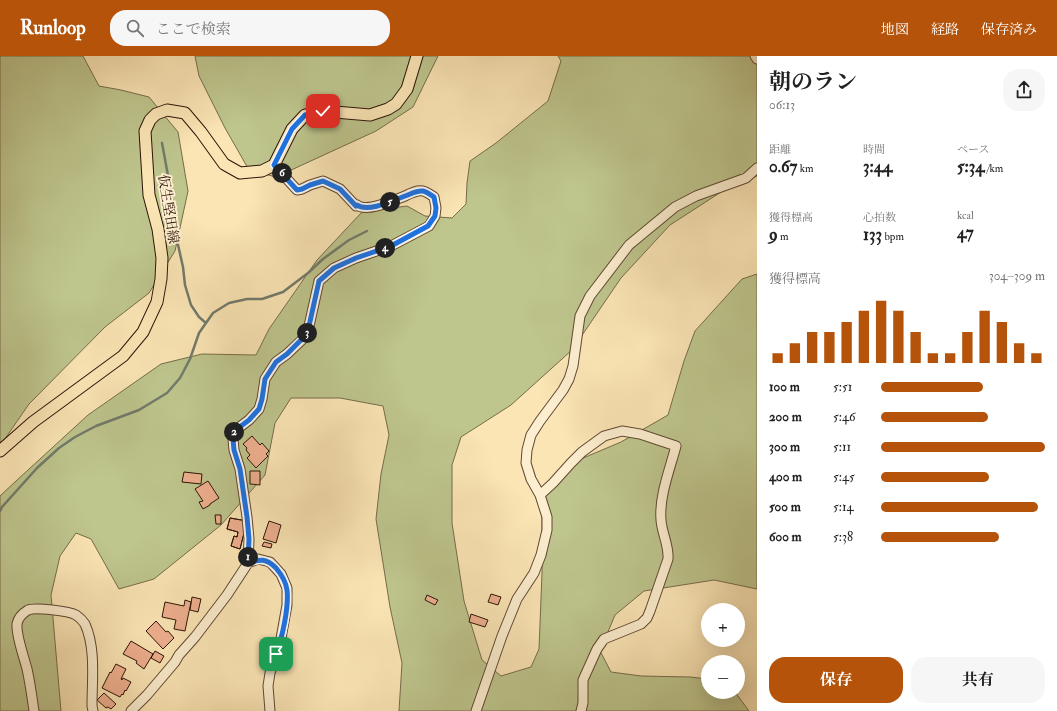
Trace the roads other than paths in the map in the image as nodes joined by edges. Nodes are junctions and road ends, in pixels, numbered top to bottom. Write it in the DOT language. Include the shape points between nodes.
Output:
graph roads {
  1 [pos="416,56"];
  2 [pos="755,56"];
  3 [pos="757,59"];
  4 [pos="274,165"];
  5 [pos="757,168"];
  6 [pos="0,451"];
  7 [pos="540,495"];
  8 [pos="248,563"];
  9 [pos="34,711"];
  10 [pos="93,711"];
  11 [pos="131,711"];
  12 [pos="270,711"];
  13 [pos="476,711"];
  14 [pos="581,711"];
  1 -- 4 [label="main road" via="407,89 396,104 370,115 323,111 305,115 292,129"];
  2 -- 3 [label="street"];
  4 -- 6 [label="main road, 仮生堅田線" via="262,171 240,173 224,164 185,113 167,110 156,114 150,120 146,131 149,195 162,258 157,302 143,332 123,356 33,422"];
  4 -- 8 [label="street" via="297,190 323,181 340,189 356,206 370,208 416,191 424,191 434,197 436,208 435,216 428,226 391,246 334,268 319,281 305,336 276,362 265,379 259,409 233,432 247,517"];
  5 -- 7 [label="street" via="746,178 696,196 675,207 629,245 590,296 580,316 569,379 531,435 527,450 526,463"];
  7 -- 13 [label="street" via="547,517 542,555 517,599"];
  7 -- 14 [label="street" via="576,458 604,436 622,431 676,446 661,502 661,521 668,560 650,611 641,624 604,639 583,680 584,703"];
  8 -- 11 [label="street" via="195,637"];
  8 -- 12 [label="street" via="258,559 270,562 281,574 287,588 287,605 280,644 268,686"];
  9 -- 10 [label="street" via="17,624 20,616 29,610 40,609 76,615 84,622 91,646"];
}
